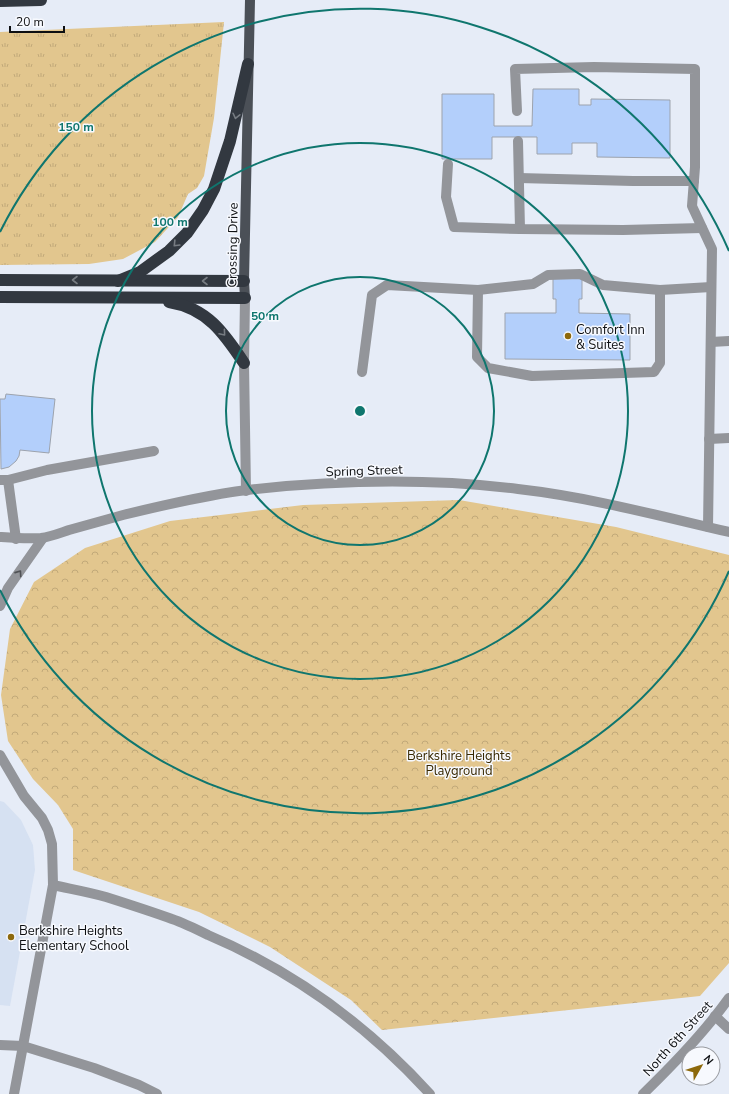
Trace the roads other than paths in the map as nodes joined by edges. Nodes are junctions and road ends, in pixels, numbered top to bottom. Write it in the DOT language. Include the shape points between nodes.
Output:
graph roads {
  1 [pos="41,0"];
  2 [pos="250,0"];
  3 [pos="0,1"];
  4 [pos="248,64"];
  5 [pos="517,111"];
  6 [pos="518,141"];
  7 [pos="448,164"];
  8 [pos="519,178"];
  9 [pos="694,181"];
  10 [pos="520,228"];
  11 [pos="702,228"];
  12 [pos="0,280"];
  13 [pos="118,280"];
  14 [pos="244,281"];
  15 [pos="711,287"];
  16 [pos="478,290"];
  17 [pos="660,290"];
  18 [pos="0,297"];
  19 [pos="138,298"];
  20 [pos="245,298"];
  21 [pos="729,341"];
  22 [pos="711,342"];
  23 [pos="244,363"];
  24 [pos="362,372"];
  25 [pos="729,438"];
  26 [pos="709,439"];
  27 [pos="154,451"];
  28 [pos="4,480"];
  29 [pos="246,490"];
  30 [pos="708,527"];
  31 [pos="729,532"];
  32 [pos="0,537"];
  33 [pos="43,538"];
  34 [pos="16,539"];
  35 [pos="0,606"];
  36 [pos="0,755"];
  37 [pos="3,766"];
  38 [pos="53,884"];
  39 [pos="729,998"];
  40 [pos="715,1016"];
  41 [pos="729,1029"];
  42 [pos="0,1045"];
  43 [pos="23,1046"];
  44 [pos="14,1094"];
  45 [pos="157,1094"];
  46 [pos="430,1094"];
  47 [pos="643,1094"];
  1 -- 3 [label="highway"];
  2 -- 4 [label="main road, Crossing Drive"];
  4 -- 13 [label="highway, one-way" via="230,142 214,189 203,210 187,233 169,251 140,272"];
  4 -- 14 [label="main road, Crossing Drive"];
  5 -- 9 [label="street" via="515,69 695,69"];
  6 -- 8 [label="street"];
  7 -- 10 [label="street" via="446,197 454,227"];
  8 -- 9 [label="street"];
  8 -- 10 [label="street"];
  9 -- 11 [label="street" via="692,206"];
  10 -- 11 [label="street"];
  11 -- 15 [label="street" via="712,249"];
  13 -- 12 [label="highway, one-way"];
  14 -- 13 [label="highway, one-way"];
  14 -- 20 [label="main road, Crossing Drive"];
  15 -- 17 [label="street"];
  15 -- 22 [label="street"];
  16 -- 17 [label="street" via="533,284 548,275 580,274 603,286"];
  16 -- 17 [label="street" via="478,357 488,368 532,376 654,372 660,363"];
  16 -- 24 [label="street" via="387,285 372,295"];
  18 -- 19 [label="highway"];
  19 -- 20 [label="highway"];
  19 -- 23 [label="highway, one-way" via="179,304 197,311 222,331"];
  20 -- 23 [label="street, Crossing Drive"];
  21 -- 22 [label="street"];
  22 -- 26 [label="street"];
  23 -- 29 [label="street, Crossing Drive"];
  25 -- 26 [label="street"];
  26 -- 30 [label="street"];
  27 -- 28 [label="street"];
  28 -- 34 [label="street"];
  29 -- 30 [label="street, Spring Street" via="341,482 459,483 579,498"];
  29 -- 33 [label="street, Spring Street" via="140,511"];
  30 -- 31 [label="street, Spring Street"];
  32 -- 34 [label="street, Spring Street"];
  33 -- 34 [label="street, Spring Street"];
  35 -- 33 [label="street, one-way" via="8,588"];
  36 -- 37 [label="street"];
  37 -- 38 [label="street" via="48,830 52,844"];
  38 -- 43 [label="street"];
  38 -- 46 [label="street" via="106,897 174,919 264,962 311,990 356,1024 397,1059"];
  39 -- 40 [label="street, North 6th Street"];
  40 -- 41 [label="street"];
  40 -- 47 [label="street, North 6th Street" via="692,1045"];
  42 -- 43 [label="street"];
  43 -- 44 [label="street"];
  43 -- 45 [label="street" via="94,1068"];
}
